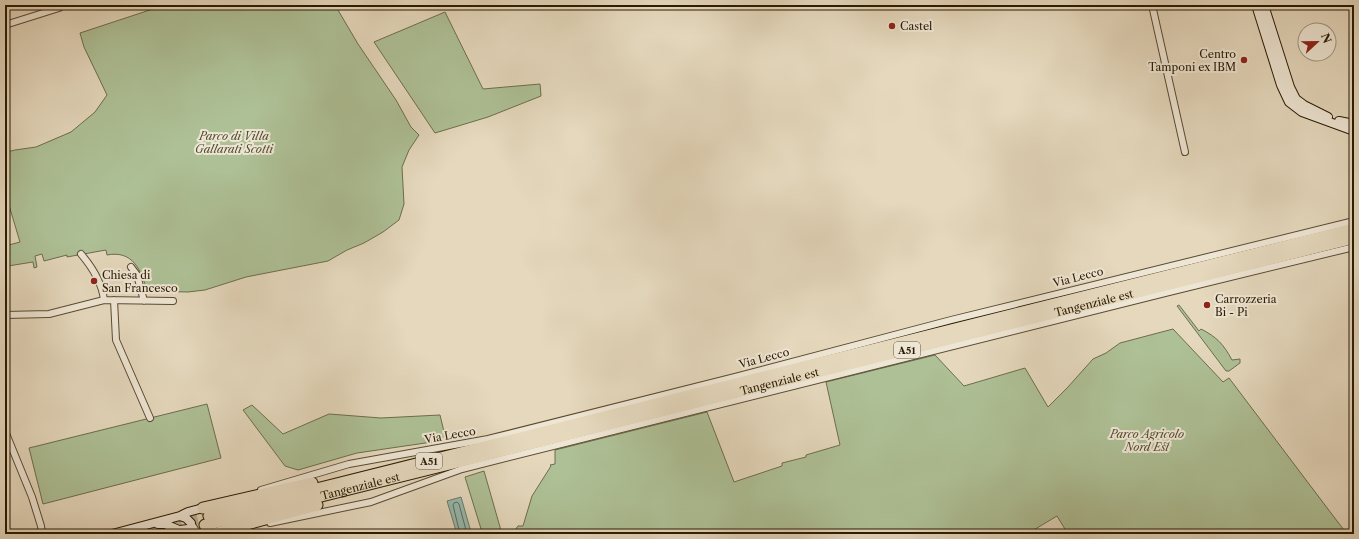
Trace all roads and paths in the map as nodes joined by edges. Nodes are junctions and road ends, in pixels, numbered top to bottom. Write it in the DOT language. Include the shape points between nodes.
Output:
graph roads {
  1 [pos="1152,5"];
  2 [pos="1256,5"];
  3 [pos="1264,5"];
  4 [pos="59,8"];
  5 [pos="5,25"];
  6 [pos="1354,123"];
  7 [pos="1354,131"];
  8 [pos="1185,152"];
  9 [pos="1354,221"];
  10 [pos="1354,229"];
  11 [pos="1354,238"];
  12 [pos="1354,247"];
  13 [pos="81,254"];
  14 [pos="131,267"];
  15 [pos="104,300"];
  16 [pos="114,300"];
  17 [pos="144,300"];
  18 [pos="172,301"];
  19 [pos="5,315"];
  20 [pos="150,418"];
  21 [pos="5,431"];
  22 [pos="419,468"];
  23 [pos="180,516"];
  24 [pos="206,521"];
  25 [pos="191,523"];
  26 [pos="151,524"];
  27 [pos="41,526"];
  28 [pos="182,531"];
  29 [pos="219,532"];
  30 [pos="42,534"];
  31 [pos="46,534"];
  32 [pos="112,534"];
  33 [pos="198,534"];
  1 -- 8 [label="street"];
  2 -- 7 [label="street" via="1289,102 1302,112"];
  3 -- 6 [label="street" via="1296,99 1304,106 1333,118 1349,124"];
  4 -- 5 [label="street"];
  9 -- 24 [label="street, Via Lecco" via="951,320 488,439 349,464 267,488"];
  10 -- 22 [label="highway, Tangenziale est / A51"];
  11 -- 22 [label="highway, Tangenziale est / A51"];
  12 -- 29 [label="street, Via Lecco" via="462,469 371,502"];
  13 -- 15 [label="street" via="94,271"];
  14 -- 17 [label="street" via="137,275"];
  15 -- 16 [label="street"];
  15 -- 19 [label="street" via="49,314"];
  16 -- 17 [label="street"];
  16 -- 20 [label="street" via="116,340"];
  17 -- 18 [label="street"];
  21 -- 27 [label="street"];
  22 -- 24 [label="highway, Tangenziale est / A51"];
  22 -- 24 [label="highway" via="367,470"];
  22 -- 29 [label="highway" via="381,488"];
  23 -- 24 [label="street, Via Lecco" via="188,512"];
  23 -- 25 [label="street"];
  23 -- 26 [label="street, Via Lecco"];
  23 -- 28 [label="street" via="176,524"];
  24 -- 29 [label="street, Via Lecco"];
  25 -- 28 [label="street" via="188,530"];
  25 -- 33 [label="street"];
  26 -- 28 [label="street, Via Lecco" via="165,524"];
  26 -- 32 [label="street, Via Lecco"];
  27 -- 30 [label="street"];
  27 -- 31 [label="street"];
}
